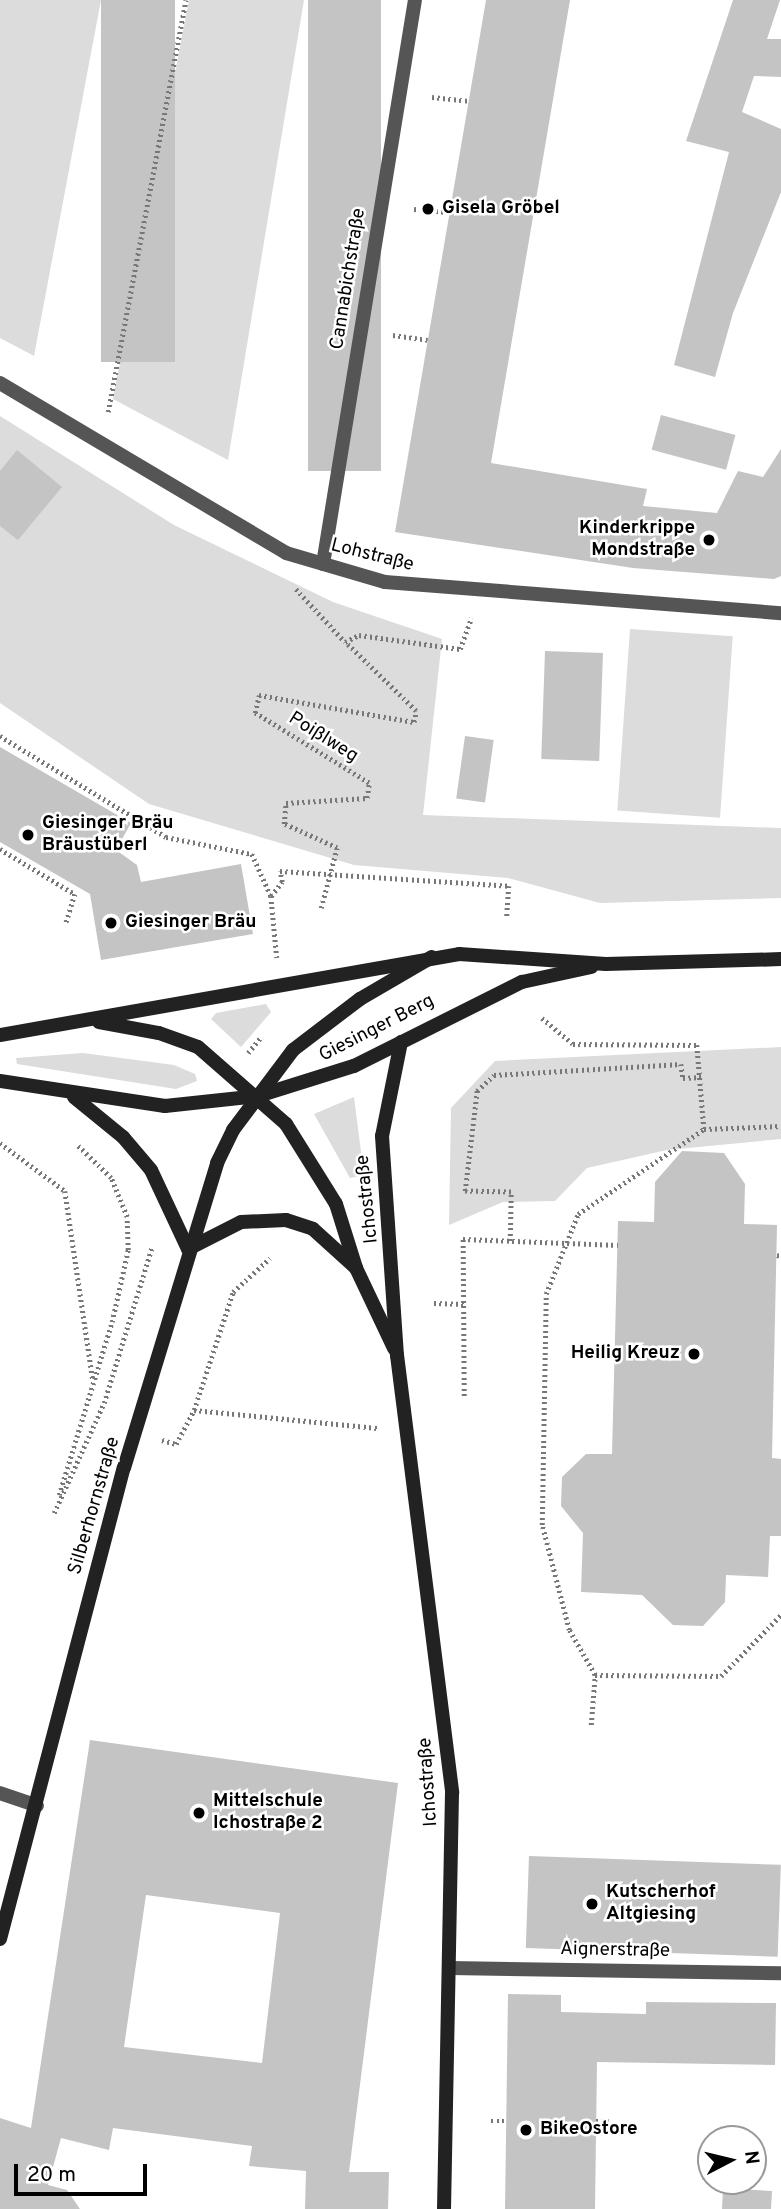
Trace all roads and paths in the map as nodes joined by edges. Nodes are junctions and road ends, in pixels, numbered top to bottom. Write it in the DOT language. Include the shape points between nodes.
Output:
graph roads {
  1 [pos="186,0"];
  2 [pos="415,0"];
  3 [pos="432,97"];
  4 [pos="469,102"];
  5 [pos="414,209"];
  6 [pos="450,212"];
  7 [pos="393,335"];
  8 [pos="428,340"];
  9 [pos="0,383"];
  10 [pos="103,440"];
  11 [pos="286,553"];
  12 [pos="323,564"];
  13 [pos="479,593"];
  14 [pos="781,612"];
  15 [pos="345,642"];
  16 [pos="0,736"];
  17 [pos="0,849"];
  18 [pos="326,876"];
  19 [pos="271,895"];
  20 [pos="321,908"];
  21 [pos="507,917"];
  22 [pos="66,923"];
  23 [pos="275,950"];
  24 [pos="432,957"];
  25 [pos="781,959"];
  26 [pos="606,964"];
  27 [pos="542,1018"];
  28 [pos="88,1021"];
  29 [pos="0,1035"];
  30 [pos="401,1042"];
  31 [pos="702,1077"];
  32 [pos="0,1081"];
  33 [pos="73,1096"];
  34 [pos="258,1096"];
  35 [pos="781,1126"];
  36 [pos="704,1129"];
  37 [pos="0,1143"];
  38 [pos="77,1145"];
  39 [pos="136,1213"];
  40 [pos="127,1217"];
  41 [pos="510,1241"];
  42 [pos="564,1243"];
  43 [pos="618,1245"];
  44 [pos="188,1249"];
  45 [pos="150,1255"];
  46 [pos="270,1258"];
  47 [pos="356,1268"];
  48 [pos="433,1303"];
  49 [pos="464,1304"];
  50 [pos="397,1355"];
  51 [pos="94,1382"];
  52 [pos="464,1396"];
  53 [pos="194,1410"];
  54 [pos="409,1431"];
  55 [pos="135,1433"];
  56 [pos="781,1615"];
  57 [pos="595,1675"];
  58 [pos="592,1725"];
  59 [pos="0,1793"];
  60 [pos="37,1806"];
  61 [pos="0,1939"];
  62 [pos="450,1968"];
  63 [pos="781,1973"];
  64 [pos="491,2120"];
  65 [pos="506,2121"];
  66 [pos="596,2121"];
  67 [pos="612,2121"];
  68 [pos="444,2209"];
  1 -- 10 [label="path"];
  2 -- 12 [label="street, Cannabichstraße"];
  3 -- 4 [label="path"];
  5 -- 6 [label="path"];
  7 -- 8 [label="path"];
  9 -- 10 [label="street, Lohstraße"];
  10 -- 11 [label="street, Lohstraße"];
  11 -- 12 [label="street, Lohstraße"];
  11 -- 15 [label="path, Poißlweg" via="291,583"];
  12 -- 13 [label="street, Lohstraße" via="400,586"];
  13 -- 14 [label="street, Lohstraße"];
  13 -- 15 [label="path" via="460,649 359,635"];
  15 -- 18 [label="path, Poißlweg" via="416,711 414,722 259,695 255,713 369,783 367,798 285,803 284,824 337,849"];
  16 -- 19 [label="path" via="166,837 251,855"];
  17 -- 22 [label="path" via="75,894"];
  18 -- 19 [label="path" via="280,871 282,882"];
  18 -- 20 [label="path"];
  18 -- 21 [label="path" via="509,886"];
  19 -- 23 [label="path"];
  24 -- 26 [label="main road, Giesinger Berg" via="501,954"];
  24 -- 28 [label="main road, Giesinger Berg"];
  24 -- 34 [label="main road, Giesinger Berg" via="360,999 293,1050"];
  25 -- 26 [label="main road, Giesinger Berg"];
  26 -- 30 [label="main road, Giesinger Berg" via="522,982"];
  27 -- 31 [label="path" via="573,1044 697,1045"];
  28 -- 29 [label="main road, Giesinger Berg"];
  28 -- 34 [label="main road, Ichostraße" via="159,1033 198,1047"];
  30 -- 34 [label="main road, Giesinger Berg" via="317,1081"];
  30 -- 50 [label="main road, Ichostraße" via="382,1136"];
  31 -- 36 [label="path"];
  31 -- 41 [label="path" via="683,1078 681,1064 494,1075 477,1091 465,1191 511,1192"];
  32 -- 33 [label="main road"];
  33 -- 34 [label="main road" via="165,1106"];
  33 -- 44 [label="main road" via="123,1137 151,1170"];
  34 -- 44 [label="main road, Silberhornstraße" via="217,1163"];
  34 -- 47 [label="main road, Ichostraße" via="300,1142 324,1180"];
  35 -- 36 [label="path"];
  36 -- 42 [label="path" via="578,1214"];
  37 -- 51 [label="path" via="65,1191"];
  38 -- 40 [label="path" via="111,1178"];
  39 -- 40 [label="path"];
  40 -- 51 [label="path" via="128,1250"];
  41 -- 42 [label="path"];
  41 -- 49 [label="path" via="463,1239"];
  42 -- 43 [label="path"];
  42 -- 57 [label="path" via="546,1294 542,1525 569,1630"];
  44 -- 47 [label="main road" via="241,1222 286,1220 313,1229"];
  44 -- 55 [label="main road, Silberhornstraße"];
  45 -- 51 [label="path" via="104,1403 54,1514"];
  46 -- 53 [label="path" via="233,1292"];
  47 -- 50 [label="main road, Ichostraße"];
  48 -- 49 [label="path"];
  49 -- 52 [label="path"];
  50 -- 54 [label="main road, Ichostraße"];
  53 -- 54 [label="path"];
  53 -- 55 [label="path" via="176,1444"];
  54 -- 62 [label="main road, Ichostraße" via="452,1793"];
  55 -- 60 [label="main road, Silberhornstraße"];
  56 -- 57 [label="path" via="721,1676"];
  57 -- 58 [label="path"];
  59 -- 60 [label="street"];
  60 -- 61 [label="main road, Silberhornstraße"];
  62 -- 63 [label="street, Aignerstraße"];
  62 -- 68 [label="main road, Ichostraße"];
  64 -- 65 [label="path"];
  66 -- 67 [label="path"];
}
